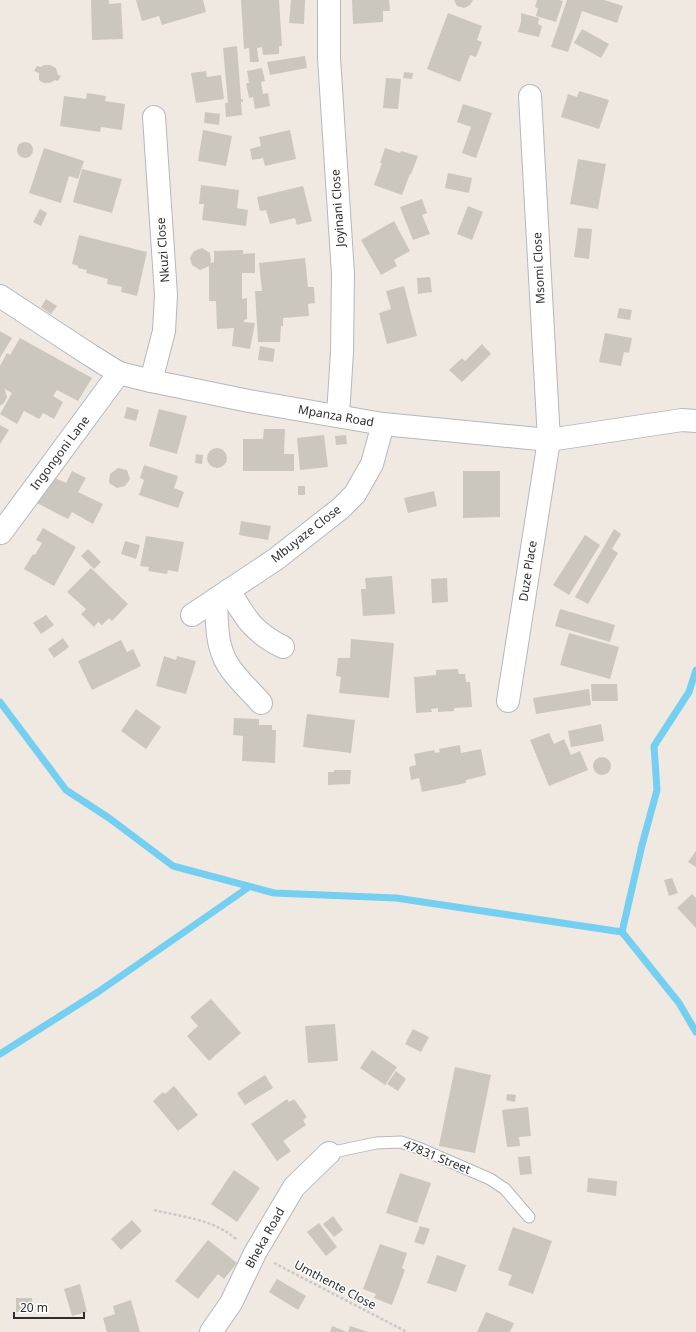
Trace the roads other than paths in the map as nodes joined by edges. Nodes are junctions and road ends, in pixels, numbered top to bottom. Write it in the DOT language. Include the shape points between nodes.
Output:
graph roads {
  1 [pos="329,0"];
  2 [pos="530,96"];
  3 [pos="154,117"];
  4 [pos="0,296"];
  5 [pos="119,373"];
  6 [pos="151,381"];
  7 [pos="338,415"];
  8 [pos="696,421"];
  9 [pos="383,424"];
  10 [pos="549,440"];
  11 [pos="1,533"];
  12 [pos="222,595"];
  13 [pos="192,615"];
  14 [pos="283,647"];
  15 [pos="508,702"];
  16 [pos="261,703"];
  17 [pos="330,1153"];
  18 [pos="528,1217"];
  19 [pos="210,1332"];
  1 -- 7 [label="street, Joyinani Close" via="329,58 343,274"];
  2 -- 10 [label="street, Msomi Close"];
  3 -- 6 [label="street, Nkuzi Close" via="166,295 164,331"];
  4 -- 5 [label="street, Mpanza Road"];
  5 -- 6 [label="street, Mpanza Road"];
  5 -- 11 [label="street, Ingongoni Lane"];
  6 -- 7 [label="street, Mpanza Road" via="249,401"];
  7 -- 9 [label="street, Mpanza Road"];
  8 -- 10 [label="street, Mpanza Road" via="682,420"];
  9 -- 10 [label="street, Mpanza Road"];
  9 -- 12 [label="street, Mbuyaze Close" via="372,464 355,494 276,559"];
  10 -- 15 [label="street, Duze Place"];
  12 -- 13 [label="street, Mbuyaze Close"];
  12 -- 14 [label="street" via="261,634"];
  12 -- 16 [label="street" via="220,644 224,658"];
  17 -- 18 [label="lane, 47831 Street" via="376,1143 401,1142 490,1179 505,1189"];
  17 -- 19 [label="street, Bheka Road" via="294,1187 255,1253 231,1303"];
}
